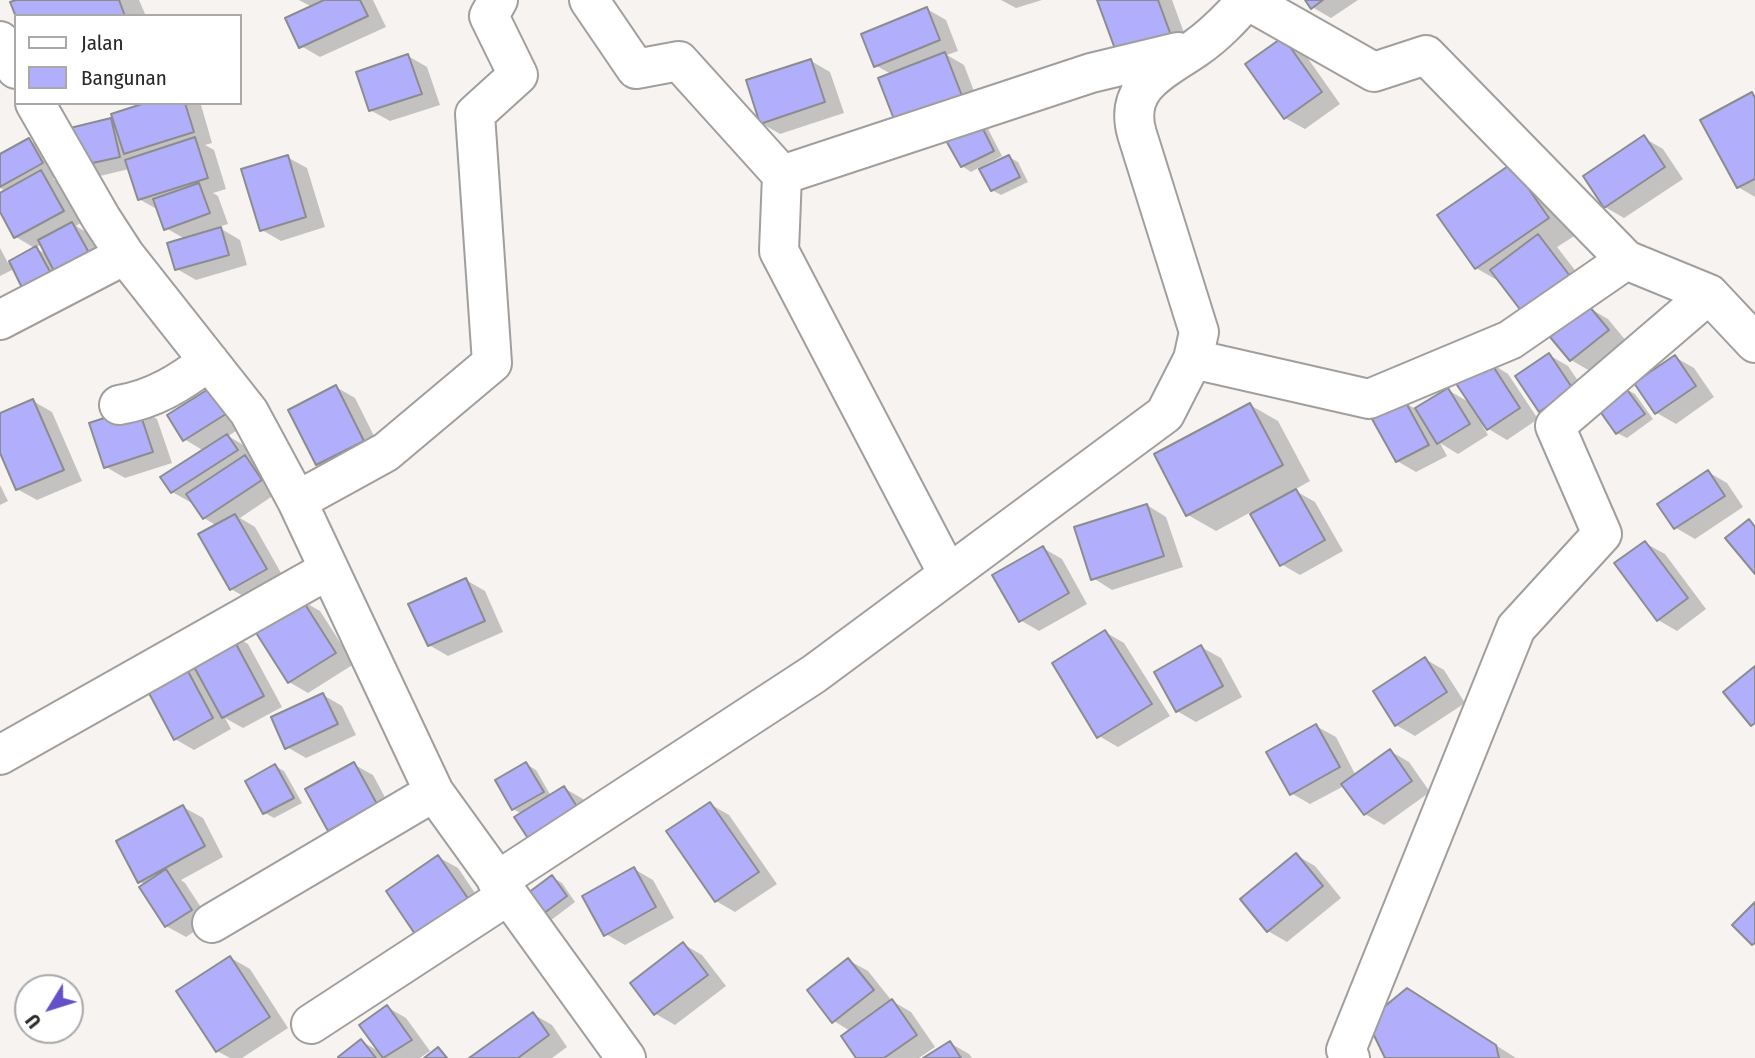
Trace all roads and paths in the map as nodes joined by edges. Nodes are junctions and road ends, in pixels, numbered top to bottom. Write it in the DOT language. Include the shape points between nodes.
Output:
graph roads {
  1 [pos="498,0"];
  2 [pos="589,0"];
  3 [pos="0,41"];
  4 [pos="1195,48"];
  5 [pos="14,66"];
  6 [pos="36,105"];
  7 [pos="782,175"];
  8 [pos="125,255"];
  9 [pos="1626,260"];
  10 [pos="1709,294"];
  11 [pos="0,320"];
  12 [pos="1755,343"];
  13 [pos="1193,359"];
  14 [pos="209,361"];
  15 [pos="120,405"];
  16 [pos="297,501"];
  17 [pos="328,570"];
  18 [pos="948,575"];
  19 [pos="0,755"];
  20 [pos="434,792"];
  21 [pos="502,888"];
  22 [pos="212,923"];
  23 [pos="310,1024"];
  24 [pos="626,1058"];
  25 [pos="1350,1058"];
  1 -- 16 [label="street" via="489,16 518,75 475,114 492,362 386,452"];
  2 -- 7 [label="street" via="636,69 679,61"];
  3 -- 5 [label="street"];
  4 -- 7 [label="street" via="1091,73"];
  4 -- 9 [label="street" via="1225,26 1247,0 1374,72 1426,55"];
  4 -- 13 [label="street" via="1145,84 1134,109 1134,122 1199,332"];
  6 -- 8 [label="street"];
  7 -- 18 [label="street" via="779,251"];
  8 -- 11 [label="street"];
  8 -- 14 [label="street"];
  9 -- 10 [label="street"];
  9 -- 13 [label="street" via="1510,340 1369,399"];
  10 -- 12 [label="street"];
  10 -- 25 [label="street" via="1555,426 1602,534 1516,628 1346,1051"];
  13 -- 18 [label="street" via="1165,414"];
  14 -- 15 [label="street" via="162,393"];
  14 -- 16 [label="street" via="249,412"];
  16 -- 17 [label="street"];
  17 -- 19 [label="street"];
  17 -- 20 [label="street"];
  18 -- 21 [label="street" via="814,674"];
  20 -- 21 [label="street"];
  20 -- 22 [label="street"];
  21 -- 23 [label="street"];
  21 -- 24 [label="street"];
}
